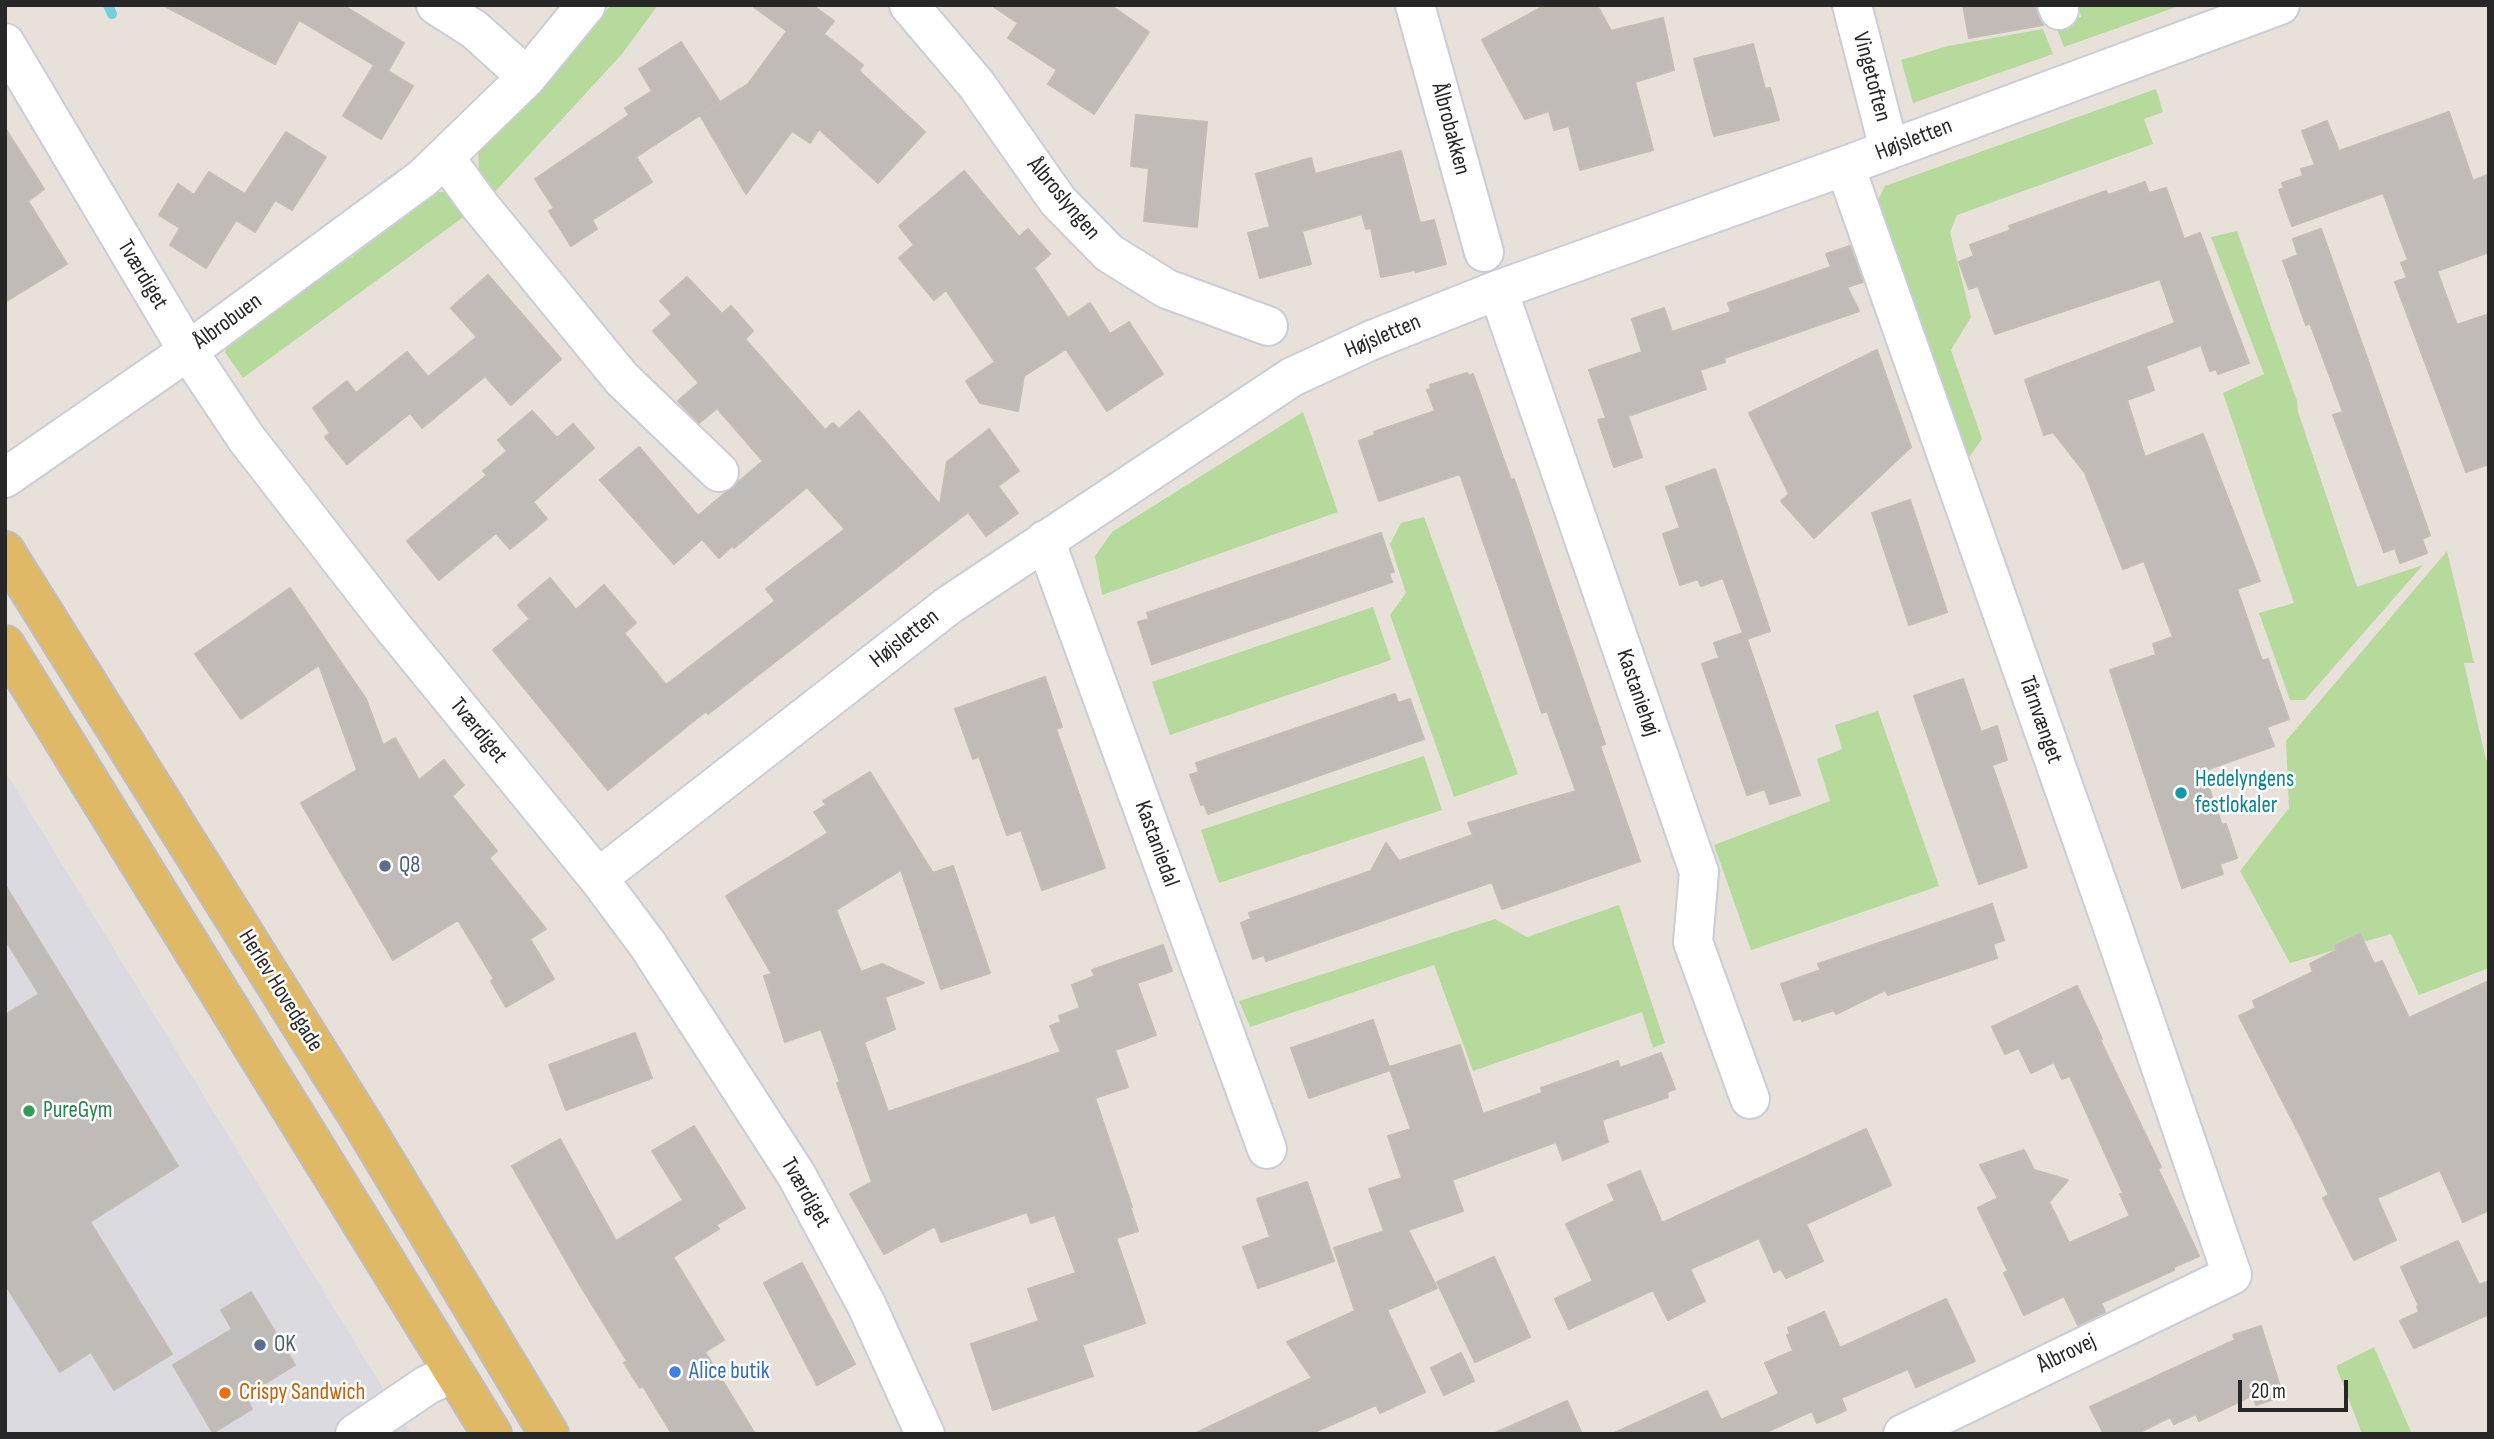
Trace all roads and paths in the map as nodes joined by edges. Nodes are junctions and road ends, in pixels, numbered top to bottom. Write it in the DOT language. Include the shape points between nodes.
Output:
graph roads {
  1 [pos="436,5"];
  2 [pos="586,5"];
  3 [pos="909,5"];
  4 [pos="1415,5"];
  5 [pos="1852,5"];
  6 [pos="2280,5"];
  7 [pos="5,43"];
  8 [pos="527,77"];
  9 [pos="1889,149"];
  10 [pos="445,158"];
  11 [pos="1845,166"];
  12 [pos="1483,252"];
  13 [pos="1498,290"];
  14 [pos="1268,326"];
  15 [pos="188,351"];
  16 [pos="719,472"];
  17 [pos="5,478"];
  18 [pos="1045,540"];
  19 [pos="5,551"];
  20 [pos="5,645"];
  21 [pos="598,878"];
  22 [pos="1750,1099"];
  23 [pos="1267,1149"];
  24 [pos="2232,1275"];
  25 [pos="454,1373"];
  26 [pos="355,1434"];
  27 [pos="492,1434"];
  28 [pos="549,1434"];
  29 [pos="925,1434"];
  30 [pos="1903,1434"];
  1 -- 8 [label="street" via="475,30"];
  2 -- 8 [label="street, Ålbrobuen"];
  3 -- 14 [label="street, Ålbroslyngen" via="976,84 1058,201 1109,253 1167,289"];
  4 -- 12 [label="street, Ålbrobakken"];
  5 -- 9 [label="street, Vingetoften"];
  6 -- 9 [label="street, Højsletten"];
  7 -- 15 [label="street, Tværdiget"];
  8 -- 10 [label="street, Ålbrobuen"];
  9 -- 11 [label="street, Højsletten"];
  10 -- 15 [label="street, Ålbrobuen"];
  10 -- 16 [label="street" via="622,379"];
  11 -- 13 [label="street, Højsletten"];
  11 -- 24 [label="street, Tårnvænget"];
  13 -- 18 [label="street, Højsletten" via="1292,377"];
  13 -- 22 [label="street, Kastaniehøj" via="1699,872 1693,942"];
  15 -- 17 [label="street, Ålbrobuen"];
  15 -- 21 [label="street, Tværdiget" via="246,438 388,621"];
  18 -- 21 [label="street, Højsletten" via="949,605"];
  18 -- 23 [label="street, Kastaniedal"];
  19 -- 28 [label="main road, Herlev Hovedgade" via="361,1121"];
  20 -- 25 [label="main road"];
  21 -- 29 [label="street, Tværdiget" via="648,945 797,1176 866,1304"];
  24 -- 30 [label="street, Ålbrovej"];
  25 -- 26 [label="street" via="427,1385"];
  25 -- 27 [label="main road"];
}
